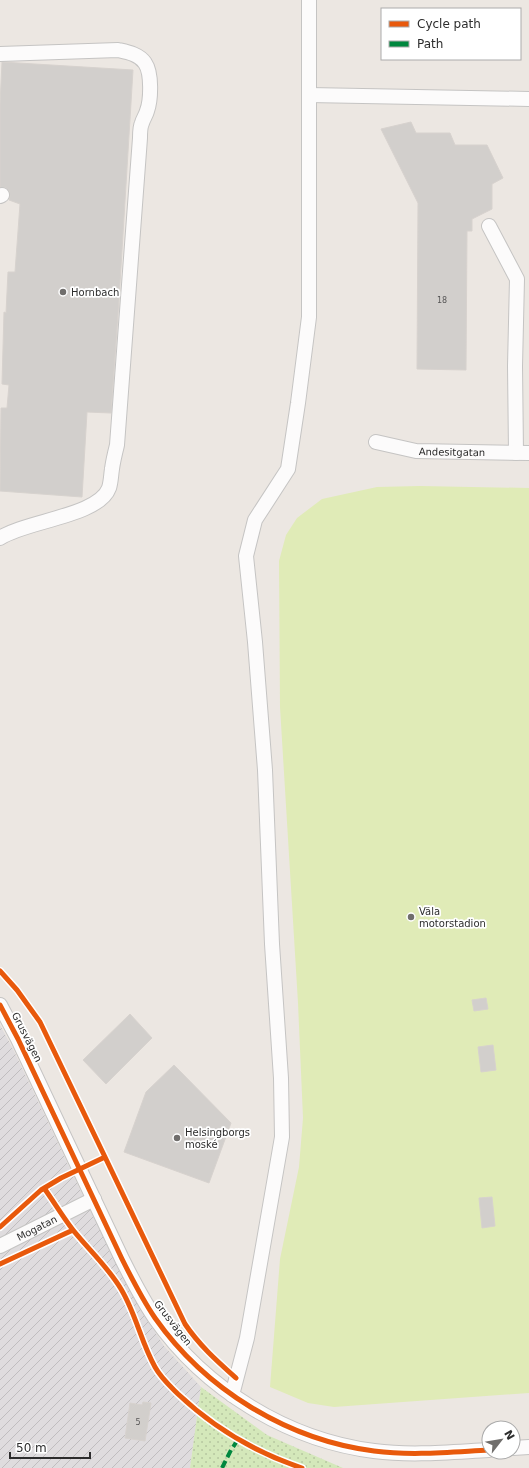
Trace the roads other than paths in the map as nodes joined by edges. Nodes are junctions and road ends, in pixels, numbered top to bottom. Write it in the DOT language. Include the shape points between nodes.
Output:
graph roads {
  1 [pos="308,0"];
  2 [pos="0,54"];
  3 [pos="309,95"];
  4 [pos="529,99"];
  5 [pos="489,226"];
  6 [pos="376,442"];
  7 [pos="523,453"];
  8 [pos="0,538"];
  9 [pos="0,1006"];
  10 [pos="94,1199"];
  11 [pos="0,1246"];
  12 [pos="232,1395"];
  13 [pos="481,1450"];
  1 -- 3 [label="street"];
  2 -- 8 [label="street" via="118,50 127,52 145,62 150,90 148,111 142,124 140,138 117,446 109,488 102,499 83,509"];
  3 -- 4 [label="street"];
  3 -- 12 [label="street" via="309,317 298,403 288,469 255,520 246,556 264,770 282,1137 247,1338"];
  5 -- 7 [label="street" via="517,279 515,366"];
  6 -- 7 [label="street, Andesitgatan" via="416,451"];
  9 -- 10 [label="street, Grusvägen"];
  10 -- 11 [label="street, Mogatan"];
  10 -- 12 [label="street, Grusvägen" via="122,1259 154,1317 185,1354"];
  12 -- 13 [label="street, Grusvägen" via="284,1425 345,1446 374,1451 425,1454"];
}
